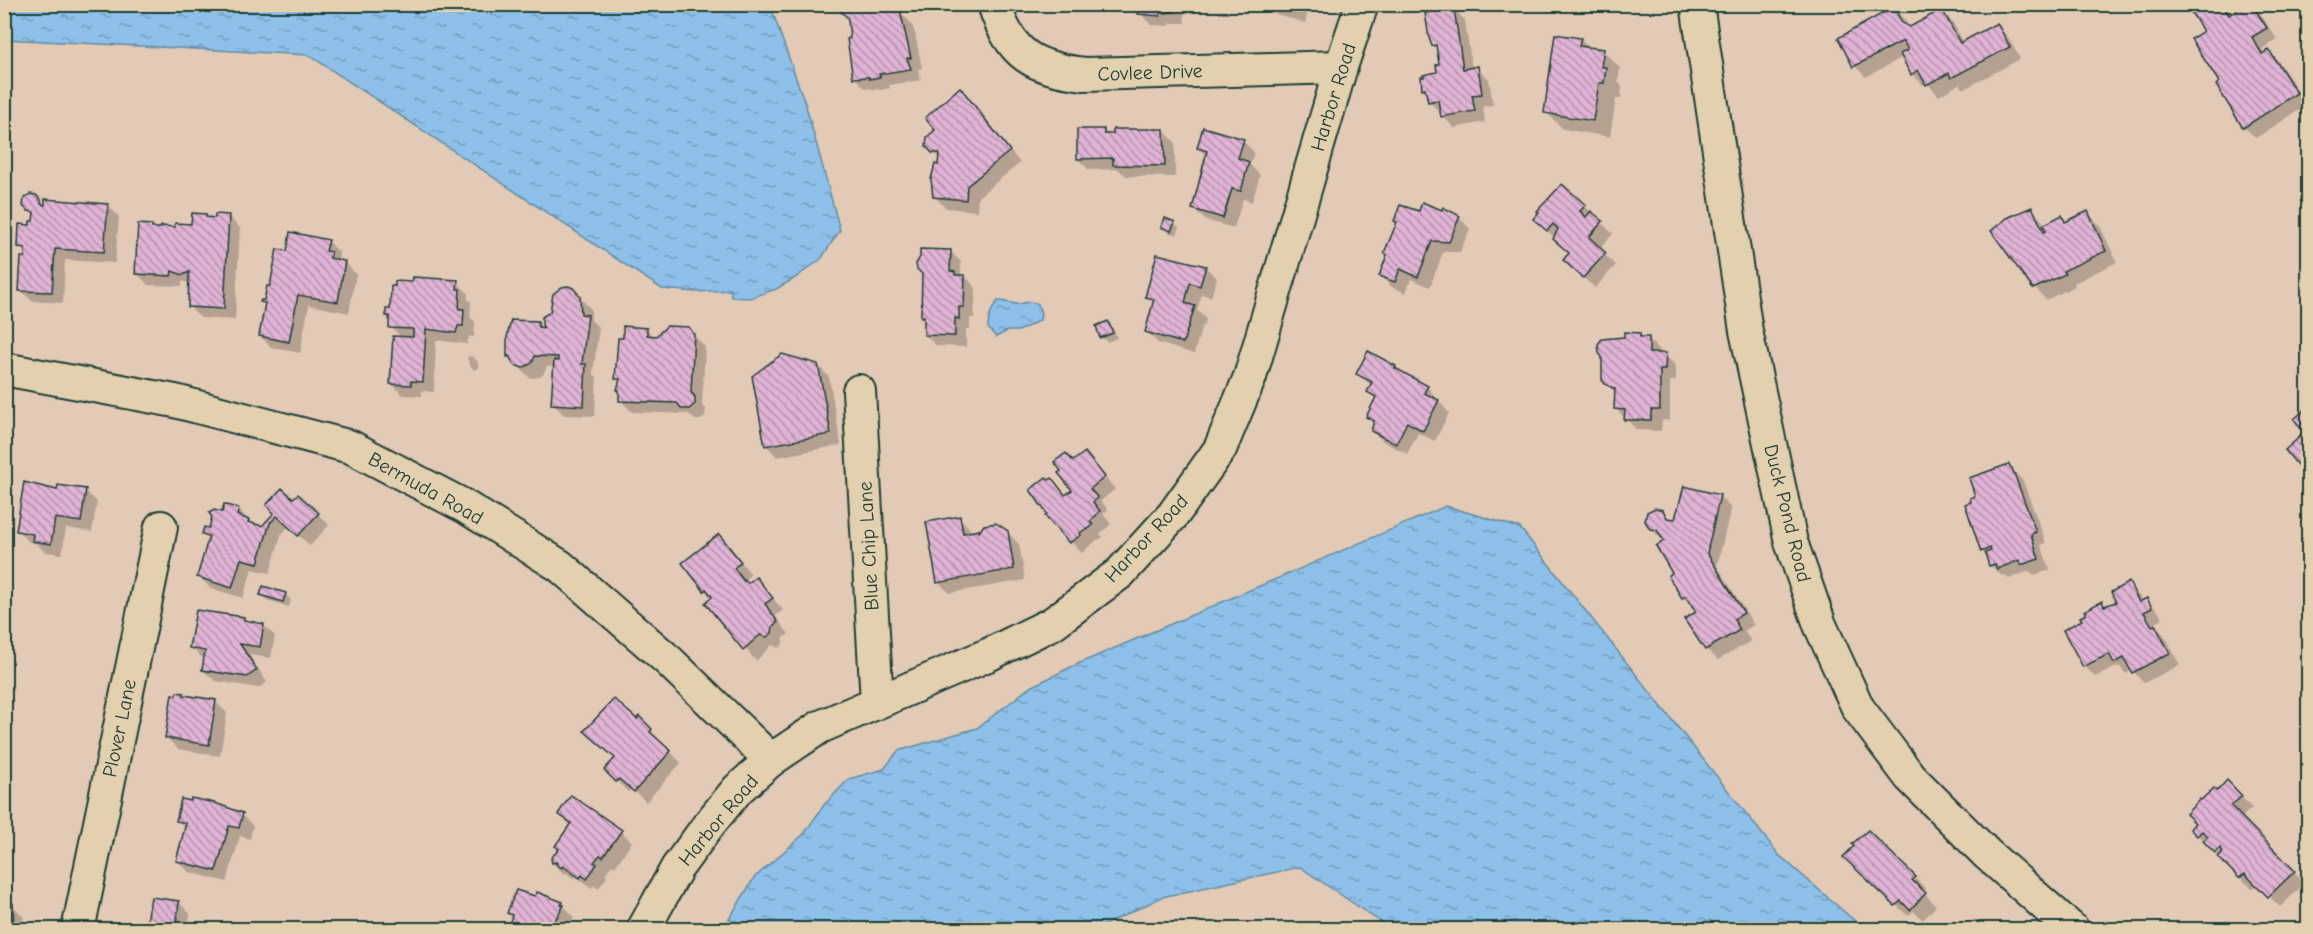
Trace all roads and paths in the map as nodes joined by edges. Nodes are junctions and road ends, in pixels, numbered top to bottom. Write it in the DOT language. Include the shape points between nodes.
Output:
graph roads {
  1 [pos="994,4"];
  2 [pos="1362,4"];
  3 [pos="1697,4"];
  4 [pos="1341,67"];
  5 [pos="4,369"];
  6 [pos="859,391"];
  7 [pos="161,526"];
  8 [pos="878,702"];
  9 [pos="771,760"];
  10 [pos="78,930"];
  11 [pos="643,930"];
  12 [pos="2073,930"];
  1 -- 4 [label="street, Covlee Drive" via="1007,37 1019,52 1046,68 1066,72"];
  2 -- 4 [label="street, Harbor Road"];
  3 -- 12 [label="street, Duck Pond Road" via="1746,331 1791,542 1820,626 1858,708 1910,777"];
  4 -- 8 [label="street, Harbor Road" via="1250,377 1220,449 1173,514 1120,573 1053,623"];
  5 -- 9 [label="street, Bermuda Road" via="175,401 351,447 464,506 560,566 669,661"];
  6 -- 8 [label="street, Blue Chip Lane"];
  7 -- 10 [label="street, Plover Lane"];
  8 -- 9 [label="street, Harbor Road" via="820,728"];
  9 -- 11 [label="street, Harbor Road" via="738,789 710,823 678,868"];
}
